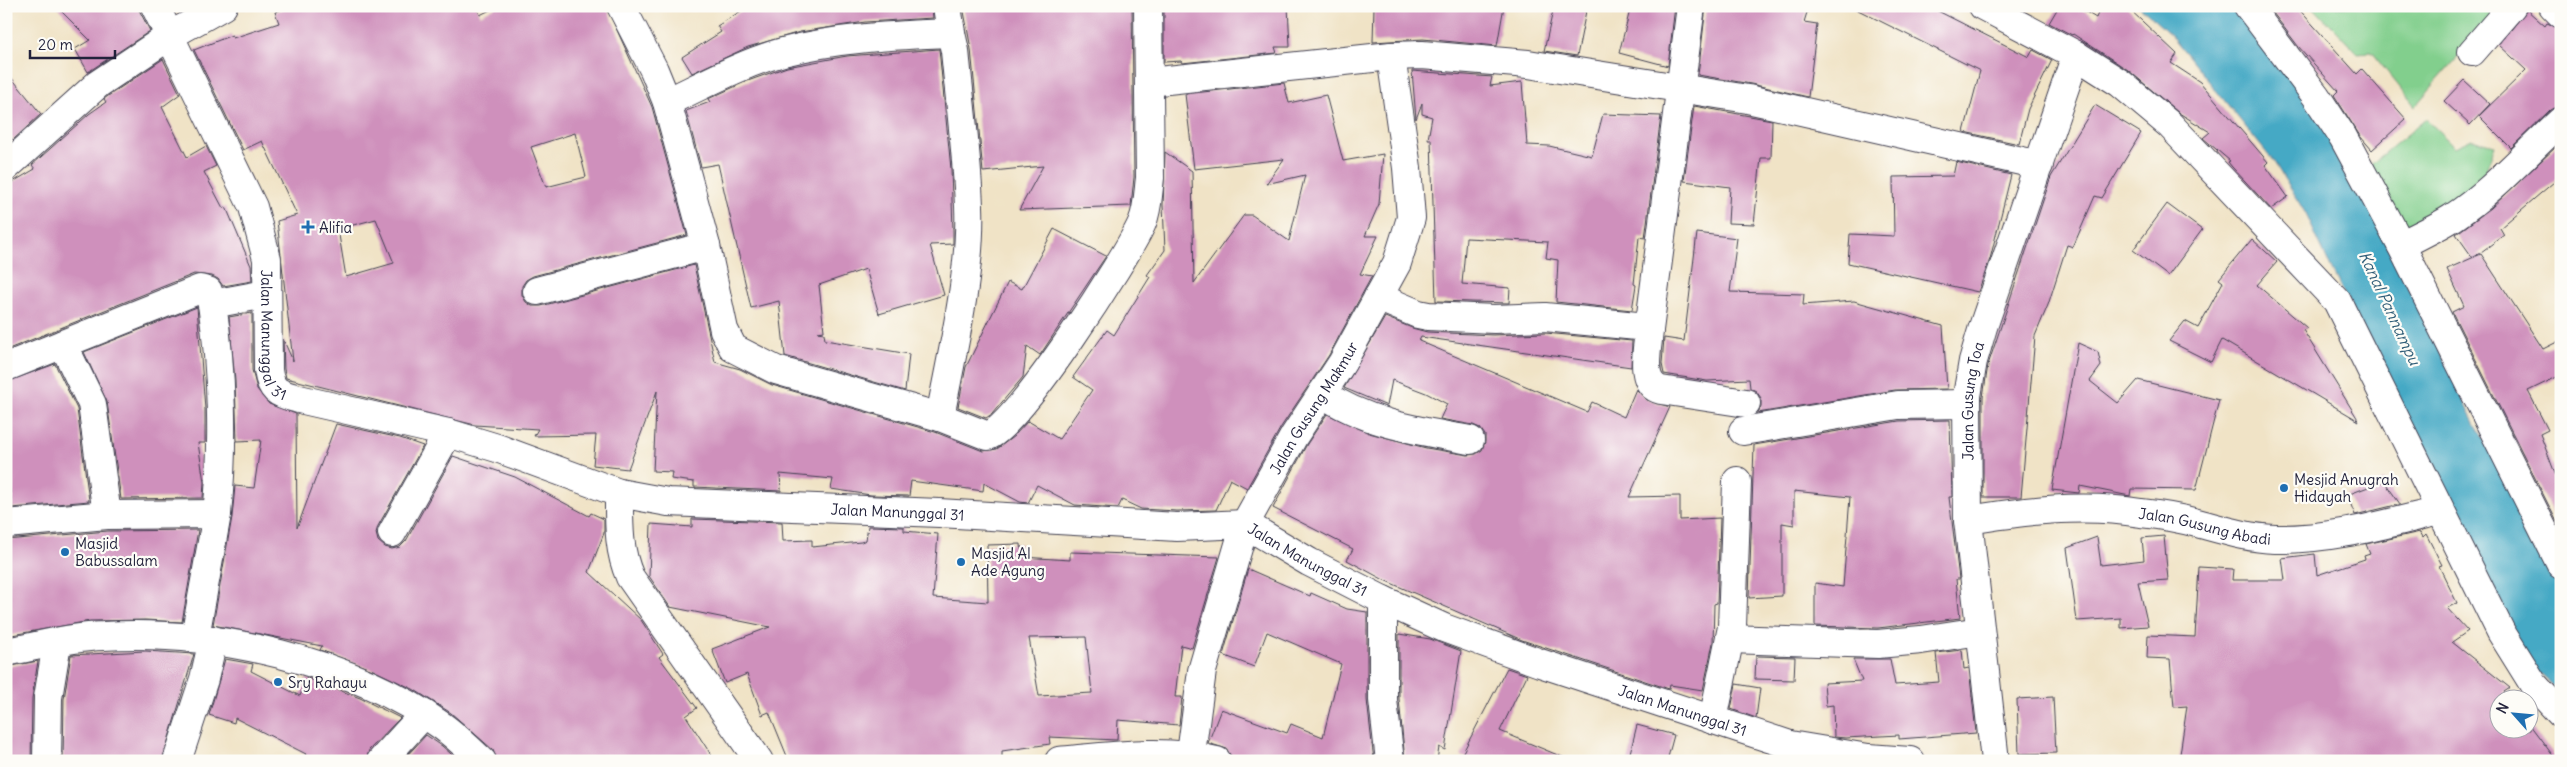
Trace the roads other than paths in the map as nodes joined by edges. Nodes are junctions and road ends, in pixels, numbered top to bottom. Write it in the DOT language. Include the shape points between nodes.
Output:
graph roads {
  1 [pos="156,6"];
  2 [pos="222,6"];
  3 [pos="621,6"];
  4 [pos="947,6"];
  5 [pos="1148,6"];
  6 [pos="1691,6"];
  7 [pos="1983,6"];
  8 [pos="2248,6"];
  9 [pos="2512,6"];
  10 [pos="2553,6"];
  11 [pos="2561,14"];
  12 [pos="951,33"];
  13 [pos="171,35"];
  14 [pos="2472,52"];
  15 [pos="2076,55"];
  16 [pos="1391,56"];
  17 [pos="1150,82"];
  18 [pos="1680,87"];
  19 [pos="667,102"];
  20 [pos="2561,121"];
  21 [pos="2040,165"];
  22 [pos="6,167"];
  23 [pos="706,246"];
  24 [pos="2401,246"];
  25 [pos="537,291"];
  26 [pos="266,294"];
  27 [pos="1378,297"];
  28 [pos="212,304"];
  29 [pos="1649,330"];
  30 [pos="63,344"];
  31 [pos="6,367"];
  32 [pos="1322,393"];
  33 [pos="1746,403"];
  34 [pos="1967,404"];
  35 [pos="940,417"];
  36 [pos="1743,431"];
  37 [pos="448,433"];
  38 [pos="1470,440"];
  39 [pos="1737,480"];
  40 [pos="619,493"];
  41 [pos="2439,511"];
  42 [pos="217,514"];
  43 [pos="107,515"];
  44 [pos="1968,520"];
  45 [pos="6,524"];
  46 [pos="1245,524"];
  47 [pos="392,533"];
  48 [pos="2561,565"];
  49 [pos="1383,600"];
  50 [pos="1980,631"];
  51 [pos="204,639"];
  52 [pos="1730,639"];
  53 [pos="57,643"];
  54 [pos="6,652"];
  55 [pos="424,714"];
  56 [pos="2561,714"];
  57 [pos="1713,720"];
  58 [pos="1190,758"];
  59 [pos="47,761"];
  60 [pos="177,761"];
  61 [pos="381,761"];
  62 [pos="482,761"];
  63 [pos="759,761"];
  64 [pos="1060,761"];
  65 [pos="1217,761"];
  66 [pos="1390,761"];
  67 [pos="1898,761"];
  68 [pos="1910,761"];
  69 [pos="1995,761"];
  1 -- 13 [label="street, Jalan Manunggal 31"];
  2 -- 13 [label="street"];
  3 -- 19 [label="street"];
  4 -- 12 [label="street"];
  5 -- 17 [label="street"];
  6 -- 18 [label="street"];
  7 -- 15 [label="street"];
  8 -- 24 [label="street" via="2343,137"];
  9 -- 14 [label="street"];
  10 -- 11 [label="street"];
  12 -- 19 [label="street" via="874,38 783,52"];
  12 -- 35 [label="street" via="969,208 956,334"];
  13 -- 22 [label="street" via="98,84"];
  13 -- 26 [label="street, Jalan Manunggal 31" via="253,207 266,259"];
  15 -- 21 [label="street, Jalan Gusung Toa"];
  15 -- 41 [label="street" via="2120,83 2170,125 2337,301"];
  16 -- 17 [label="street"];
  16 -- 18 [label="street" via="1422,55 1528,64"];
  16 -- 27 [label="street, Jalan Gusung Makmur" via="1408,168 1411,218 1397,263"];
  17 -- 35 [label="street" via="1147,205 1142,223 1093,305 1038,383 995,434 979,434"];
  18 -- 21 [label="street" via="1748,99"];
  18 -- 29 [label="street"];
  19 -- 23 [label="street"];
  20 -- 24 [label="street" via="2508,173 2452,218"];
  21 -- 34 [label="street, Jalan Gusung Toa" via="1972,361"];
  23 -- 25 [label="street"];
  23 -- 35 [label="street" via="724,330 728,341 738,352 776,370"];
  24 -- 48 [label="street"];
  26 -- 28 [label="street"];
  26 -- 37 [label="street, Jalan Manunggal 31" via="269,382 278,392"];
  27 -- 29 [label="street" via="1428,316 1545,317 1647,327"];
  27 -- 32 [label="street, Jalan Gusung Makmur"];
  28 -- 30 [label="street" via="208,291 200,289"];
  28 -- 42 [label="street" via="217,335 221,478"];
  29 -- 33 [label="street" via="1646,370 1652,387"];
  30 -- 31 [label="street"];
  30 -- 43 [label="street" via="92,404"];
  32 -- 38 [label="street" via="1345,408 1374,418"];
  32 -- 46 [label="street, Jalan Gusung Makmur"];
  34 -- 36 [label="street" via="1898,405"];
  34 -- 44 [label="street, Jalan Gusung Toa"];
  37 -- 40 [label="street, Jalan Manunggal 31"];
  37 -- 47 [label="street"];
  39 -- 52 [label="street" via="1734,606"];
  40 -- 46 [label="street, Jalan Manunggal 31" via="668,502 732,506 939,513 1177,527"];
  40 -- 63 [label="street" via="619,539 622,560 630,577"];
  41 -- 44 [label="street, Jalan Gusung Abadi" via="2306,539 2238,534 2140,512 2092,508 2057,508"];
  41 -- 56 [label="street" via="2501,632 2534,685"];
  42 -- 43 [label="street"];
  42 -- 51 [label="street"];
  43 -- 45 [label="street"];
  44 -- 50 [label="street, Jalan Gusung Toa"];
  46 -- 49 [label="street, Jalan Manunggal 31"];
  46 -- 58 [label="street, Jalan Gusung Makmur" via="1202,671"];
  49 -- 57 [label="street, Jalan Manunggal 31" via="1444,628"];
  49 -- 66 [label="street" via="1383,700"];
  50 -- 52 [label="street" via="1878,644"];
  50 -- 69 [label="street, Jalan Gusung Toa"];
  51 -- 53 [label="street" via="155,634 102,636"];
  51 -- 55 [label="street" via="304,660 384,693"];
  51 -- 60 [label="street" via="204,679"];
  52 -- 57 [label="street"];
  53 -- 54 [label="street"];
  53 -- 59 [label="street" via="48,698"];
  55 -- 61 [label="street"];
  55 -- 62 [label="street"];
  57 -- 67 [label="street, Jalan Manunggal 31" via="1790,745"];
  58 -- 64 [label="street" via="1131,755"];
  58 -- 65 [label="street"];
  67 -- 68 [label="street, Jalan Manunggal 31"];
}
